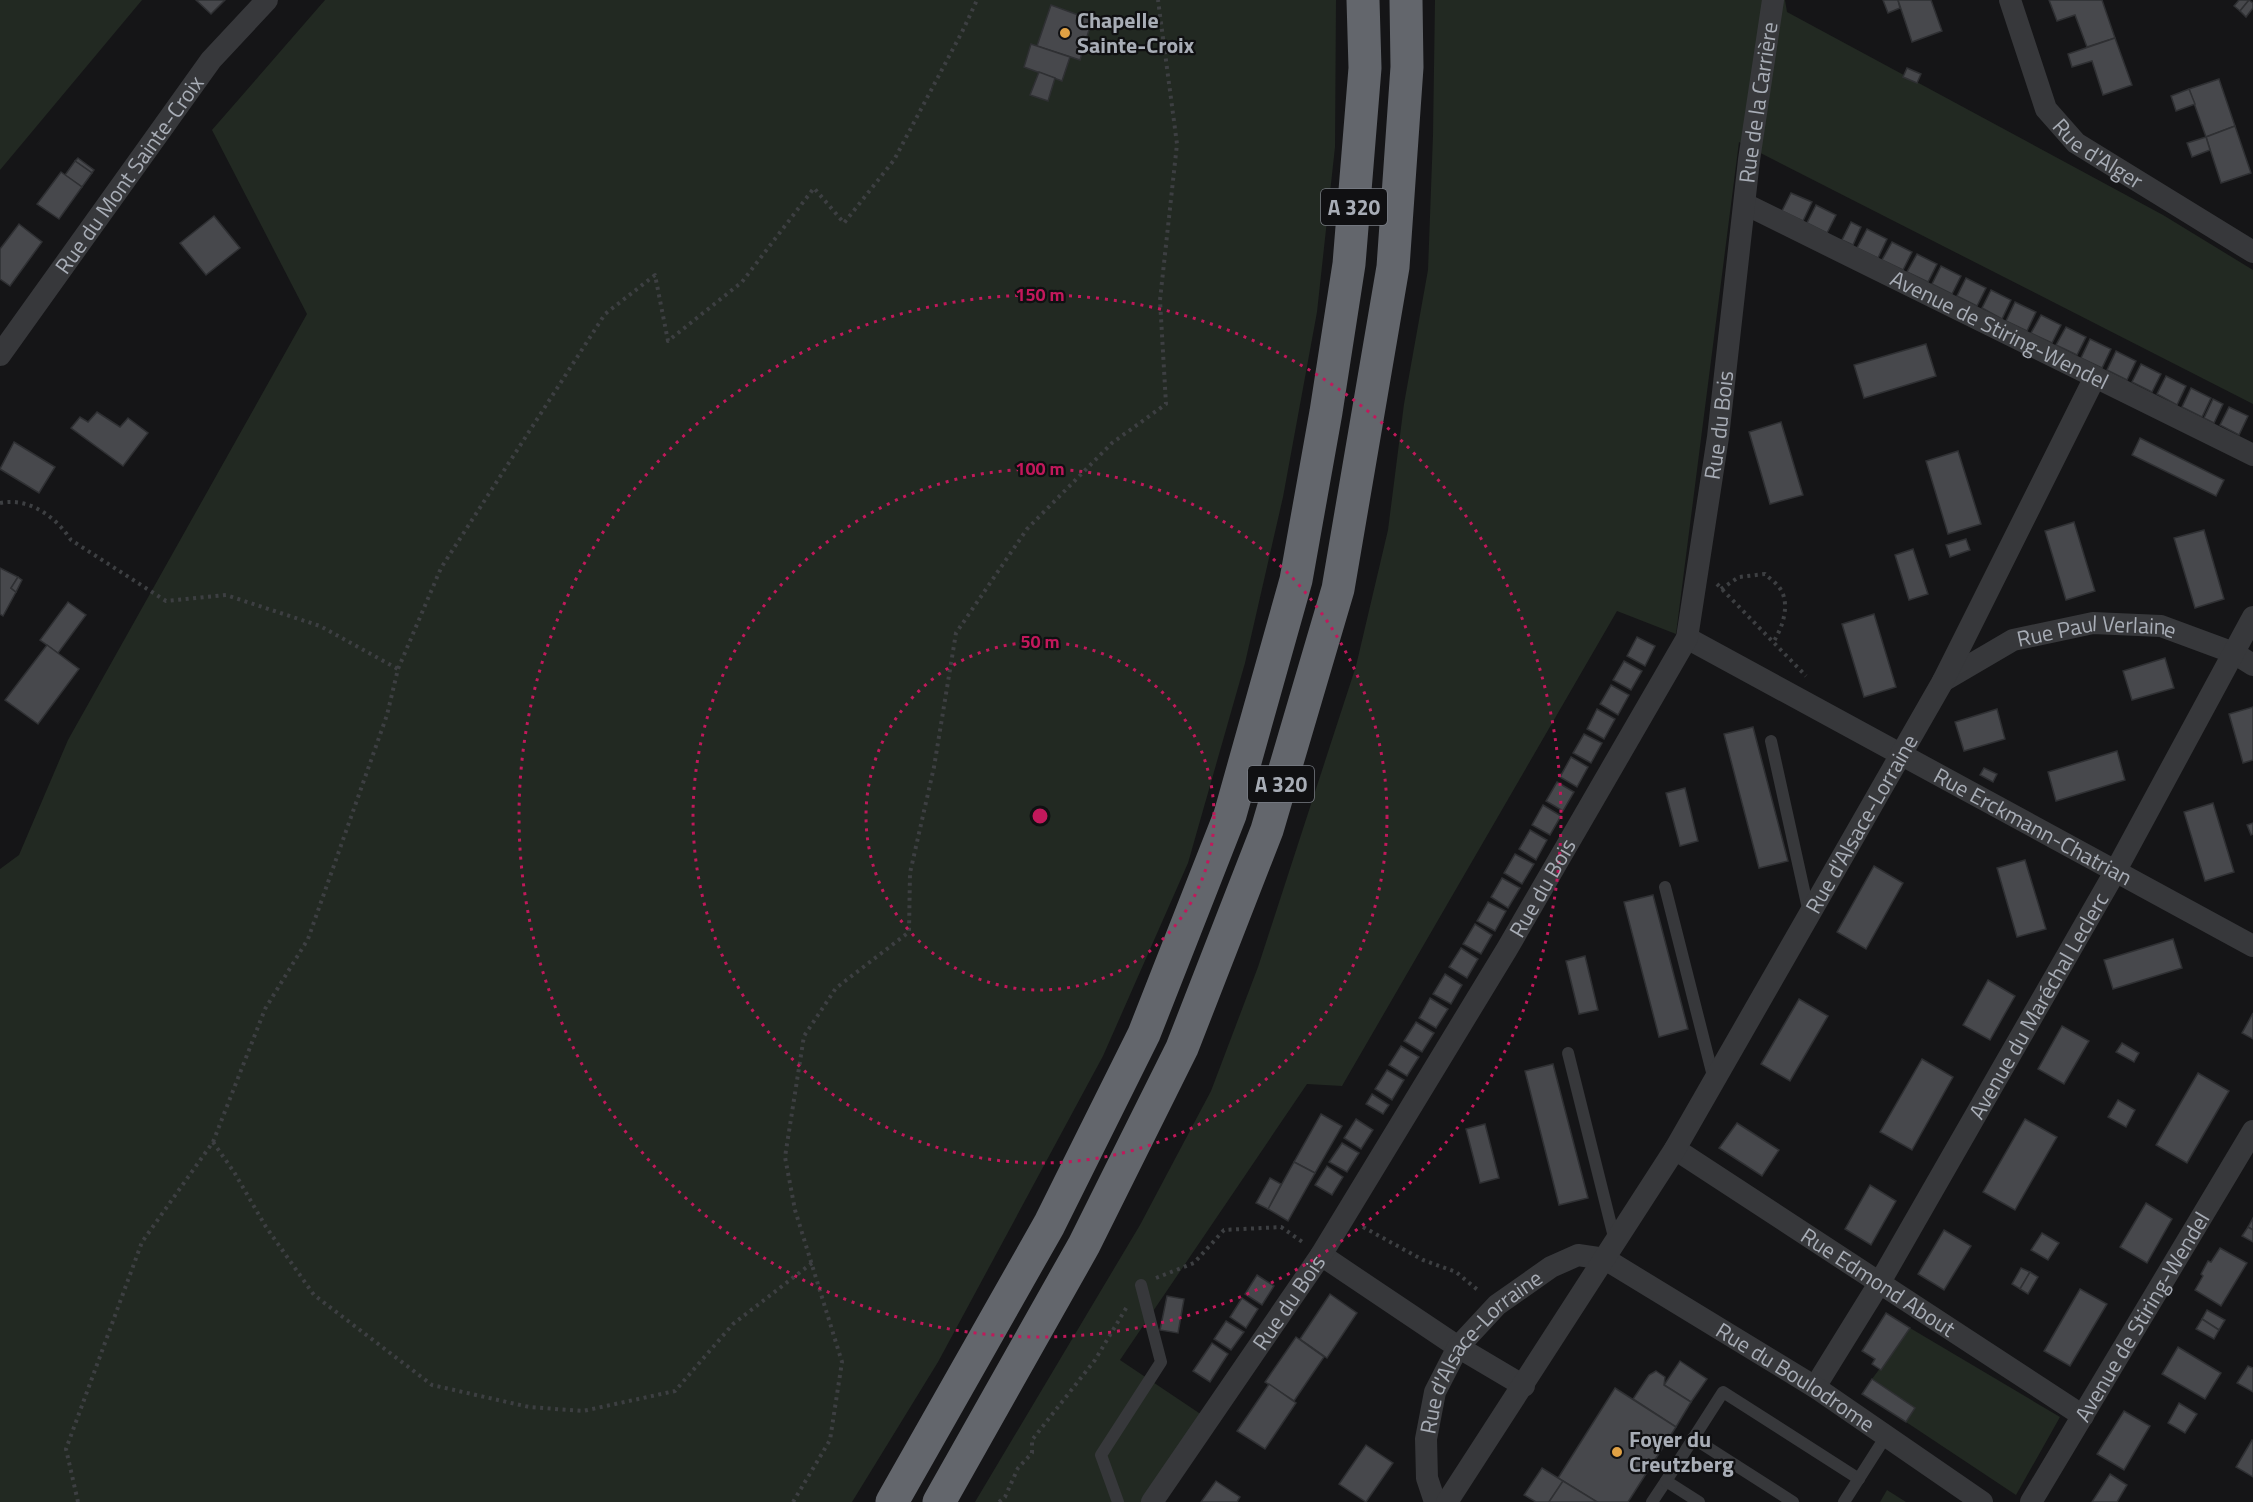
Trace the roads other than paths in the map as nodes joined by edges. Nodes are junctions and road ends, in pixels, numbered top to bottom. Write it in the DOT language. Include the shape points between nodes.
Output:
graph roads {
  1 [pos="267,0"];
  2 [pos="1363,0"];
  3 [pos="1406,0"];
  4 [pos="1773,0"];
  5 [pos="2010,0"];
  6 [pos="1745,204"];
  7 [pos="2253,252"];
  8 [pos="0,355"];
  9 [pos="2095,377"];
  10 [pos="2253,455"];
  11 [pos="2253,617"];
  12 [pos="1687,638"];
  13 [pos="2244,659"];
  14 [pos="1943,681"];
  15 [pos="1771,741"];
  16 [pos="1901,755"];
  17 [pos="2115,872"];
  18 [pos="1665,887"];
  19 [pos="1810,914"];
  20 [pos="2253,946"];
  21 [pos="1568,1053"];
  22 [pos="1714,1081"];
  23 [pos="2253,1131"];
  24 [pos="1675,1149"];
  25 [pos="1611,1251"];
  26 [pos="1321,1255"];
  27 [pos="1880,1282"];
  28 [pos="1141,1285"];
  29 [pos="1458,1347"];
  30 [pos="1524,1386"];
  31 [pos="1815,1387"];
  32 [pos="2083,1416"];
  33 [pos="1886,1436"];
  34 [pos="1693,1438"];
  35 [pos="1859,1479"];
  36 [pos="1666,1481"];
  37 [pos="892,1502"];
  38 [pos="939,1502"];
  39 [pos="1118,1502"];
  40 [pos="1152,1502"];
  41 [pos="1435,1502"];
  42 [pos="1447,1502"];
  43 [pos="1652,1502"];
  44 [pos="1699,1502"];
  45 [pos="1793,1502"];
  46 [pos="1844,1502"];
  47 [pos="1982,1502"];
  48 [pos="2031,1502"];
  1 -- 8 [label="street, Rue du Mont Sainte-Croix" via="211,60"];
  2 -- 37 [label="highway, A 320" via="1365,68 1350,252 1326,412 1296,580 1230,815 1144,1034 1049,1225"];
  3 -- 38 [label="highway, A 320" via="1407,67 1393,267 1338,588 1267,830 1177,1058 1084,1245"];
  4 -- 6 [label="street, Rue de la Carrière"];
  5 -- 7 [label="street, Rue d'Alger" via="2046,109 2076,143"];
  6 -- 9 [label="street, Avenue de Stiring-Wendel"];
  6 -- 12 [label="street, Rue du Bois" via="1718,437"];
  9 -- 10 [label="street, Avenue de Stiring-Wendel"];
  9 -- 14 [label="street, Rue d'Alsace-Lorraine"];
  11 -- 13 [label="street, Avenue du Maréchal Leclerc"];
  12 -- 16 [label="street, Rue Erckmann-Chatrian"];
  12 -- 26 [label="street, Rue du Bois"];
  13 -- 14 [label="street, Rue Paul Verlaine" via="2161,626 2093,623 2013,640"];
  13 -- 17 [label="street, Avenue du Maréchal Leclerc"];
  14 -- 16 [label="street, Rue d'Alsace-Lorraine"];
  15 -- 19 [label="lane"];
  16 -- 17 [label="street, Rue Erckmann-Chatrian"];
  16 -- 19 [label="street, Rue d'Alsace-Lorraine"];
  17 -- 20 [label="street, Rue Erckmann-Chatrian"];
  17 -- 27 [label="street, Avenue du Maréchal Leclerc"];
  18 -- 22 [label="lane"];
  19 -- 22 [label="street, Rue d'Alsace-Lorraine"];
  21 -- 25 [label="lane"];
  22 -- 24 [label="street, Rue d'Alsace-Lorraine"];
  23 -- 32 [label="street, Avenue de Stiring-Wendel"];
  24 -- 25 [label="street, Rue d'Alsace-Lorraine"];
  24 -- 27 [label="street, Rue Edmond About"];
  25 -- 29 [label="street, Rue d'Alsace-Lorraine" via="1578,1255 1551,1267 1497,1305"];
  25 -- 30 [label="street, Rue d'Alsace-Lorraine"];
  25 -- 31 [label="street, Rue du Boulodrome"];
  26 -- 29 [label="street"];
  26 -- 40 [label="street, Rue du Bois"];
  27 -- 31 [label="street, Avenue du Maréchal Leclerc"];
  27 -- 32 [label="street, Rue Edmond About"];
  28 -- 39 [label="lane" via="1161,1362 1101,1455"];
  29 -- 30 [label="street"];
  29 -- 41 [label="street, Rue d'Alsace-Lorraine" via="1435,1392 1426,1439 1427,1478"];
  30 -- 42 [label="street, Rue d'Alsace-Lorraine"];
  31 -- 33 [label="street, Rue du Boulodrome"];
  32 -- 48 [label="street, Avenue de Stiring-Wendel"];
  33 -- 35 [label="lane"];
  33 -- 47 [label="street, Rue du Boulodrome"];
  34 -- 35 [label="lane" via="1724,1392"];
  34 -- 36 [label="lane"];
  34 -- 45 [label="lane"];
  35 -- 46 [label="lane"];
  36 -- 43 [label="lane"];
  36 -- 44 [label="lane"];
}
